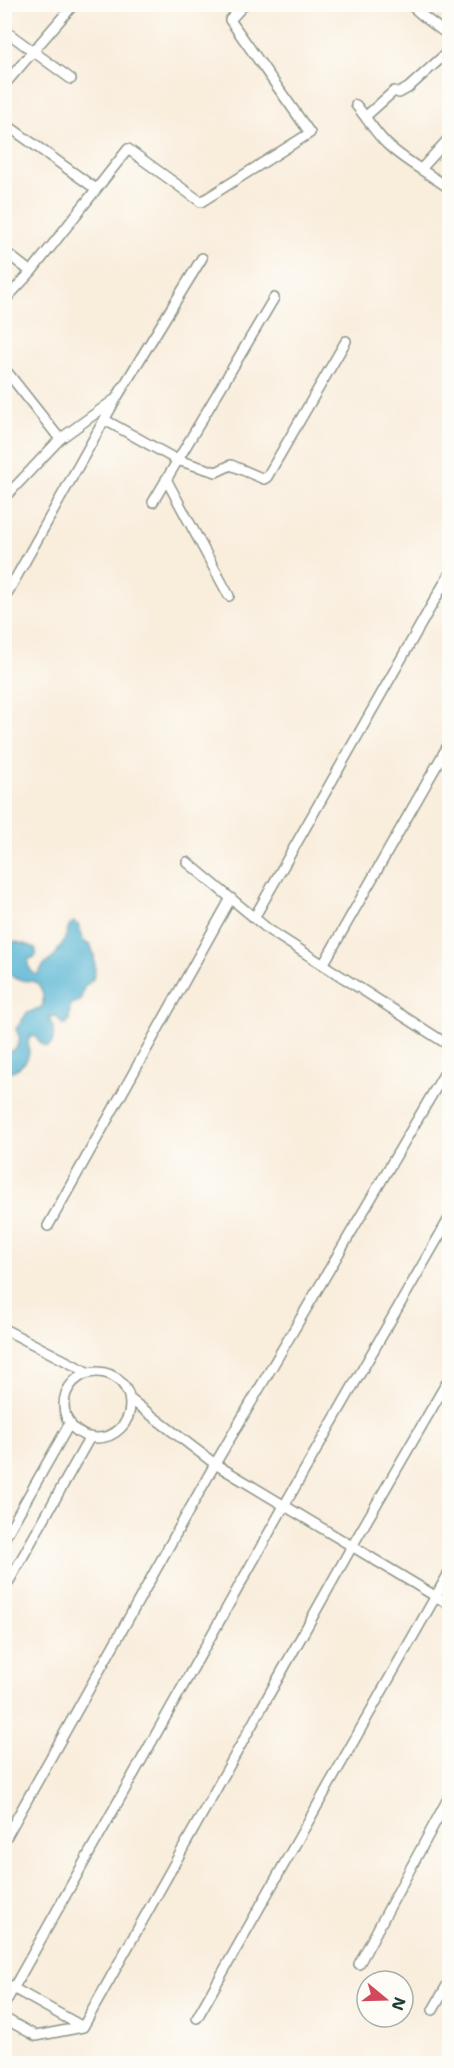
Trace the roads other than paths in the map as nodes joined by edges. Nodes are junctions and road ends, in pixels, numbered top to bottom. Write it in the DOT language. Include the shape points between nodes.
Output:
graph roads {
  1 [pos="74,4"];
  2 [pos="245,4"];
  3 [pos="410,4"];
  4 [pos="4,30"];
  5 [pos="450,37"];
  6 [pos="450,50"];
  7 [pos="32,53"];
  8 [pos="71,79"];
  9 [pos="4,85"];
  10 [pos="356,105"];
  11 [pos="366,116"];
  12 [pos="4,123"];
  13 [pos="450,136"];
  14 [pos="422,168"];
  15 [pos="96,189"];
  16 [pos="450,189"];
  17 [pos="4,251"];
  18 [pos="202,258"];
  19 [pos="31,272"];
  20 [pos="274,298"];
  21 [pos="4,301"];
  22 [pos="346,341"];
  23 [pos="4,368"];
  24 [pos="117,397"];
  25 [pos="105,420"];
  26 [pos="60,439"];
  27 [pos="177,460"];
  28 [pos="166,479"];
  29 [pos="4,482"];
  30 [pos="8,494"];
  31 [pos="153,502"];
  32 [pos="450,573"];
  33 [pos="229,596"];
  34 [pos="4,599"];
  35 [pos="450,742"];
  36 [pos="187,862"];
  37 [pos="231,898"];
  38 [pos="254,918"];
  39 [pos="323,965"];
  40 [pos="450,1046"];
  41 [pos="450,1064"];
  42 [pos="450,1217"];
  43 [pos="48,1226"];
  44 [pos="4,1329"];
  45 [pos="89,1373"];
  46 [pos="450,1377"];
  47 [pos="130,1399"];
  48 [pos="70,1424"];
  49 [pos="90,1437"];
  50 [pos="215,1464"];
  51 [pos="284,1506"];
  52 [pos="4,1539"];
  53 [pos="351,1548"];
  54 [pos="450,1571"];
  55 [pos="4,1590"];
  56 [pos="434,1596"];
  57 [pos="450,1605"];
  58 [pos="450,1795"];
  59 [pos="4,1841"];
  60 [pos="359,1964"];
  61 [pos="450,1980"];
  62 [pos="4,1983"];
  63 [pos="14,1988"];
  64 [pos="4,2005"];
  65 [pos="433,2010"];
  66 [pos="4,2018"];
  67 [pos="197,2018"];
  68 [pos="83,2027"];
  1 -- 7 [label="street"];
  2 -- 15 [label="street" via="230,20 310,133 201,202 128,149"];
  3 -- 5 [label="street"];
  4 -- 7 [label="street"];
  6 -- 11 [label="street" via="408,88 399,93 394,91"];
  7 -- 8 [label="street"];
  7 -- 9 [label="street"];
  10 -- 11 [label="street"];
  11 -- 14 [label="street" via="389,146"];
  12 -- 15 [label="street"];
  13 -- 14 [label="street"];
  14 -- 16 [label="street"];
  15 -- 19 [label="street"];
  17 -- 19 [label="street"];
  18 -- 24 [label="street"];
  19 -- 21 [label="street"];
  20 -- 27 [label="street"];
  22 -- 27 [label="street" via="267,477 260,478 231,465 216,472"];
  23 -- 26 [label="street"];
  24 -- 25 [label="street"];
  24 -- 26 [label="street"];
  25 -- 27 [label="street"];
  25 -- 34 [label="street"];
  26 -- 30 [label="street"];
  27 -- 28 [label="street"];
  28 -- 31 [label="street"];
  28 -- 33 [label="street"];
  29 -- 30 [label="street"];
  32 -- 38 [label="street"];
  35 -- 39 [label="street"];
  36 -- 37 [label="street"];
  37 -- 38 [label="street"];
  37 -- 43 [label="street"];
  38 -- 39 [label="street"];
  39 -- 40 [label="street"];
  41 -- 50 [label="street"];
  42 -- 51 [label="street"];
  44 -- 45 [label="street"];
  45 -- 47 [label="street" via="110,1375 120,1382"];
  45 -- 48 [label="street" via="74,1382 67,1393 64,1406"];
  46 -- 53 [label="street"];
  47 -- 49 [label="street" via="128,1418 120,1429 110,1436"];
  47 -- 50 [label="street"];
  48 -- 49 [label="street"];
  48 -- 52 [label="street"];
  49 -- 55 [label="street"];
  50 -- 51 [label="street"];
  50 -- 59 [label="street"];
  51 -- 53 [label="street"];
  51 -- 63 [label="street"];
  53 -- 56 [label="street"];
  53 -- 68 [label="street"];
  54 -- 56 [label="street"];
  56 -- 57 [label="street"];
  56 -- 67 [label="street"];
  58 -- 60 [label="street"];
  61 -- 65 [label="street"];
  62 -- 63 [label="street"];
  63 -- 64 [label="street"];
  63 -- 68 [label="street"];
  66 -- 68 [label="street" via="36,2036"];
}
